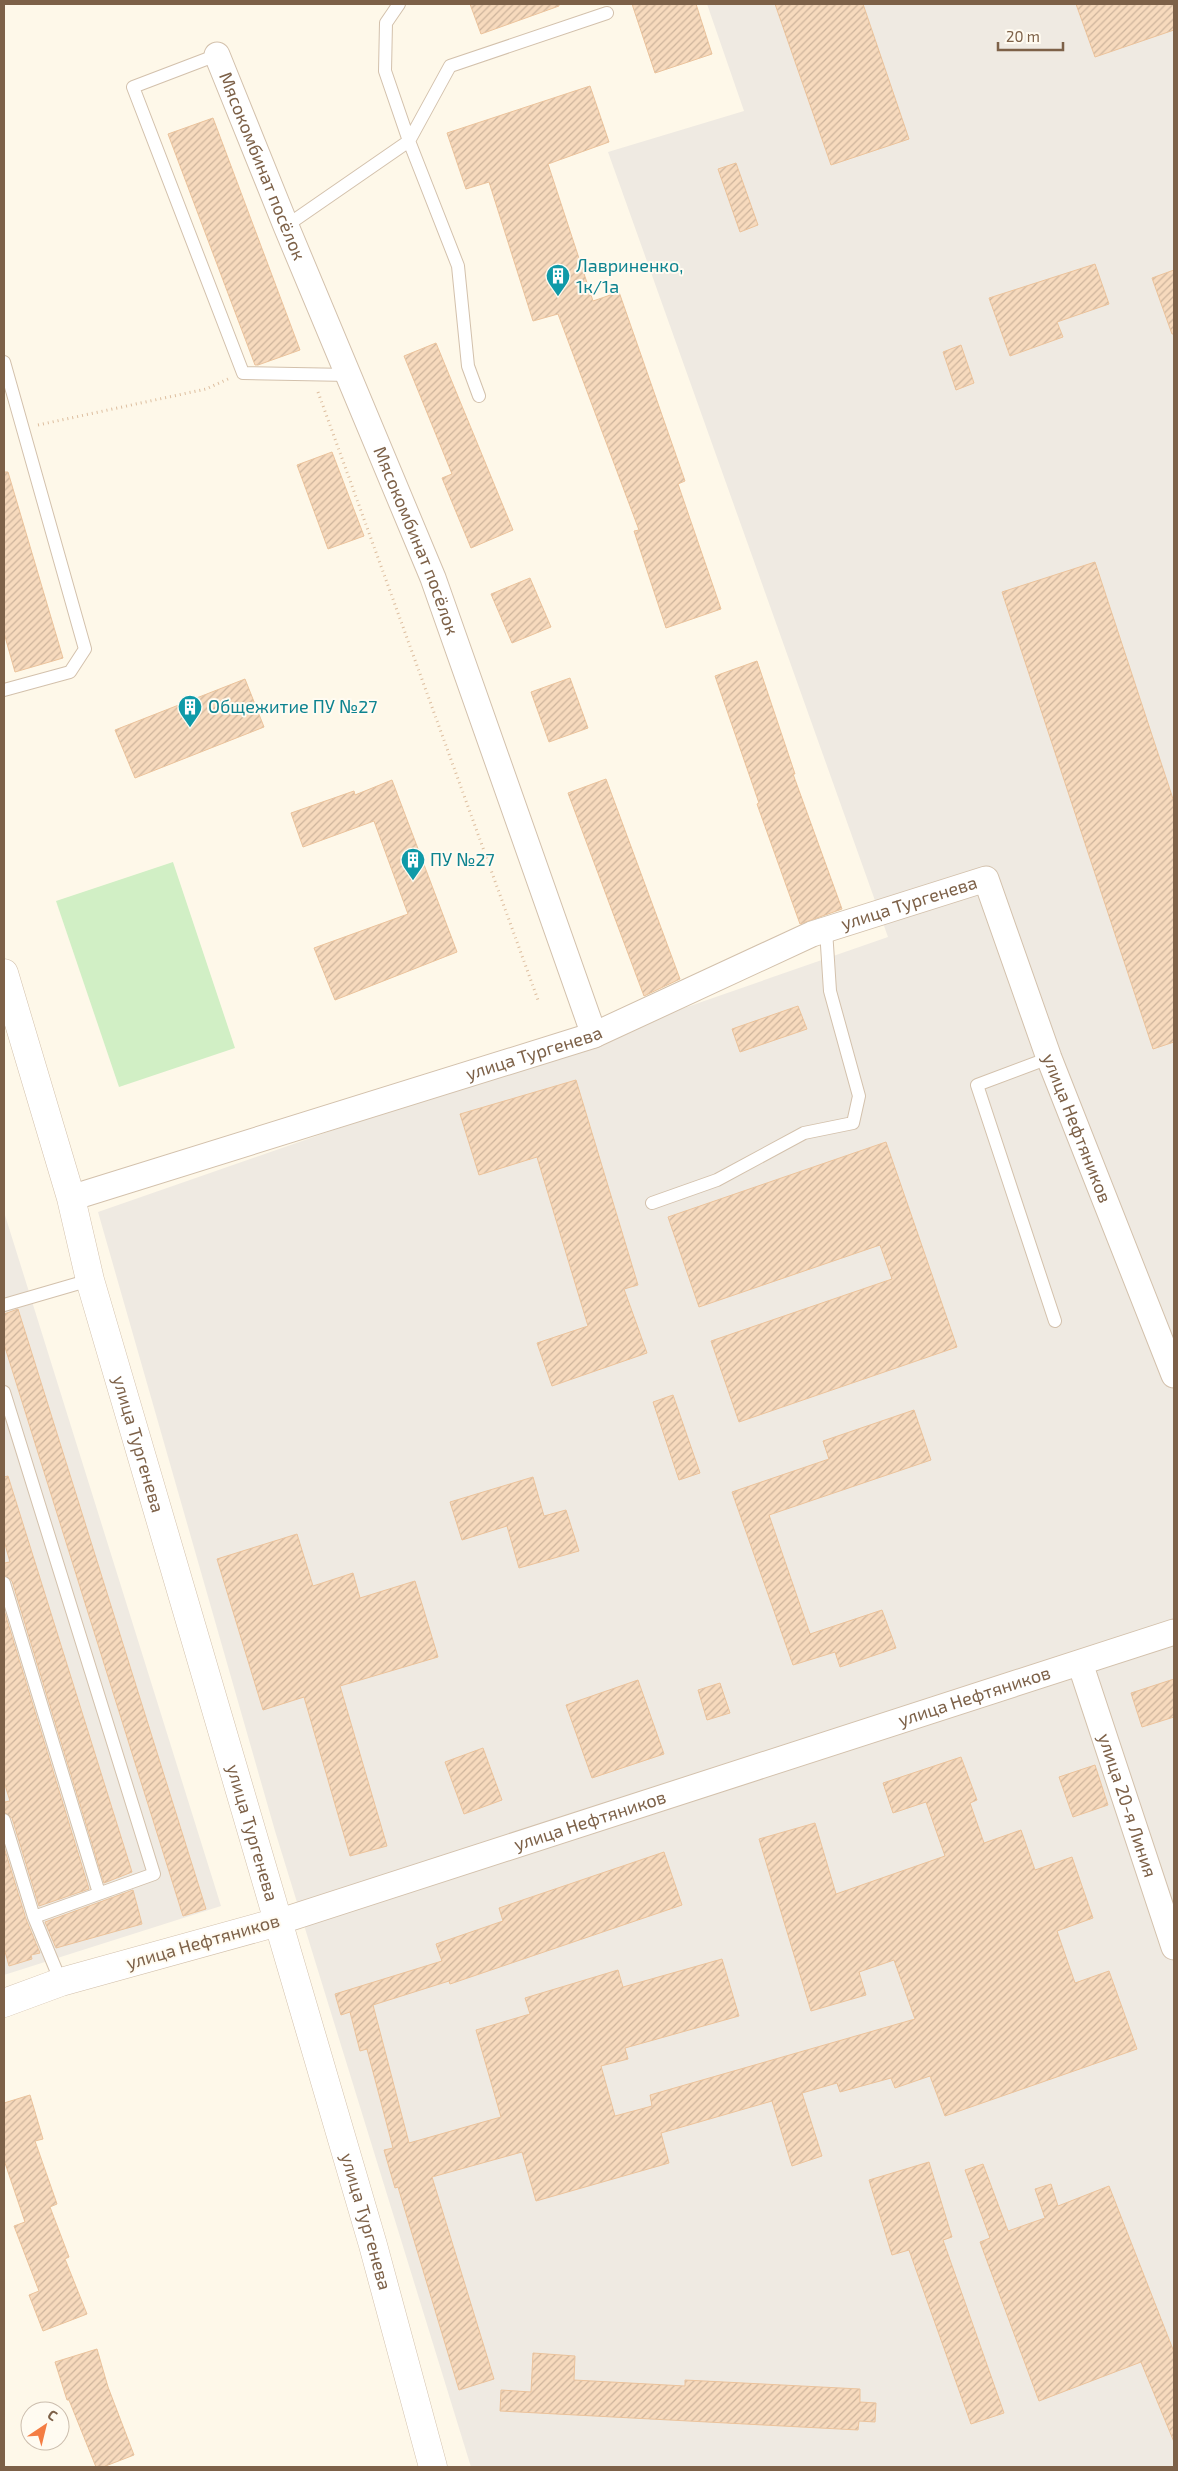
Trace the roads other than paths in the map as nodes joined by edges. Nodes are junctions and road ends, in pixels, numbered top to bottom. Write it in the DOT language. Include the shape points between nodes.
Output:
graph roads {
  1 [pos="399,4"];
  2 [pos="607,12"];
  3 [pos="217,55"];
  4 [pos="409,141"];
  5 [pos="286,226"];
  6 [pos="4,362"];
  7 [pos="349,375"];
  8 [pos="479,396"];
  9 [pos="4,690"];
  10 [pos="986,878"];
  11 [pos="826,930"];
  12 [pos="4,973"];
  13 [pos="594,1035"];
  14 [pos="1049,1058"];
  15 [pos="71,1198"];
  16 [pos="652,1203"];
  17 [pos="90,1280"];
  18 [pos="4,1305"];
  19 [pos="1055,1321"];
  20 [pos="1174,1375"];
  21 [pos="4,1392"];
  22 [pos="4,1583"];
  23 [pos="1174,1632"];
  24 [pos="1080,1663"];
  25 [pos="4,1820"];
  26 [pos="99,1893"];
  27 [pos="34,1917"];
  28 [pos="278,1922"];
  29 [pos="1174,1947"];
  30 [pos="61,1982"];
  31 [pos="4,2003"];
  32 [pos="433,2467"];
  1 -- 4 [label="lane" via="386,23 385,71"];
  2 -- 4 [label="lane" via="450,66"];
  3 -- 5 [label="street, Мясокомбинат посёлок"];
  3 -- 7 [label="lane" via="133,87 243,373"];
  4 -- 5 [label="lane"];
  4 -- 8 [label="lane" via="458,266 468,366"];
  5 -- 7 [label="street, Мясокомбинат посёлок"];
  6 -- 9 [label="lane" via="85,650 70,672"];
  7 -- 13 [label="street, Мясокомбинат посёлок" via="433,578"];
  10 -- 11 [label="street, улица Тургенева"];
  10 -- 14 [label="street, улица Нефтяников"];
  11 -- 13 [label="street, улица Тургенева"];
  11 -- 16 [label="lane" via="830,991 859,1096 853,1123 804,1133 717,1180"];
  12 -- 15 [label="street, улица Тургенева"];
  13 -- 15 [label="street, улица Тургенева"];
  14 -- 19 [label="lane" via="977,1085"];
  14 -- 20 [label="street, улица Нефтяников"];
  15 -- 17 [label="street, улица Тургенева"];
  17 -- 18 [label="lane"];
  17 -- 28 [label="street, улица Тургенева"];
  21 -- 26 [label="lane" via="154,1874"];
  22 -- 26 [label="lane"];
  23 -- 24 [label="street, улица Нефтяников"];
  24 -- 28 [label="street, улица Нефтяников"];
  24 -- 29 [label="street, улица 20-я Линия"];
  25 -- 27 [label="lane"];
  26 -- 27 [label="lane"];
  27 -- 30 [label="lane"];
  28 -- 30 [label="street, улица Нефтяников"];
  28 -- 32 [label="street, улица Тургенева" via="373,2245"];
  30 -- 31 [label="street, улица Нефтяников"];
}
